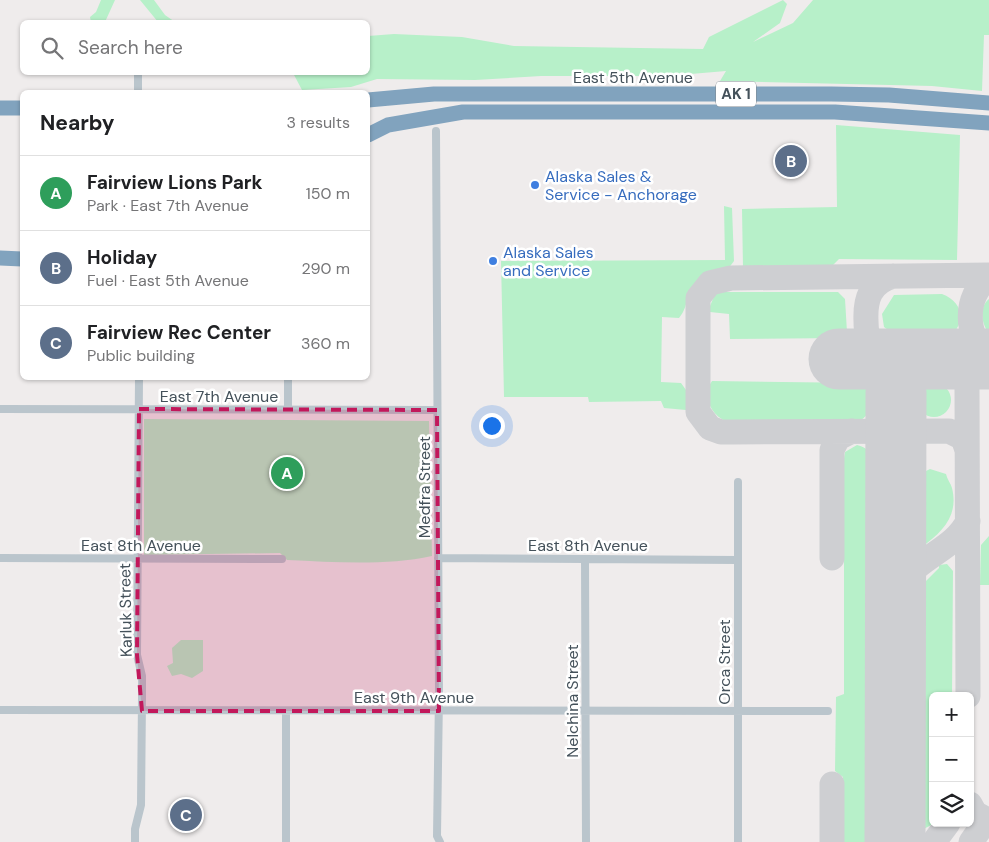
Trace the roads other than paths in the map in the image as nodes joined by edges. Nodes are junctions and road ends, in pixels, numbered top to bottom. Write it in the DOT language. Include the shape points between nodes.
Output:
graph roads {
  1 [pos="138,75"];
  2 [pos="138,90"];
  3 [pos="370,100"];
  4 [pos="989,102"];
  5 [pos="0,108"];
  6 [pos="20,108"];
  7 [pos="989,123"];
  8 [pos="436,131"];
  9 [pos="370,134"];
  10 [pos="0,258"];
  11 [pos="20,259"];
  12 [pos="140,380"];
  13 [pos="288,380"];
  14 [pos="0,409"];
  15 [pos="139,409"];
  16 [pos="288,410"];
  17 [pos="438,410"];
  18 [pos="738,482"];
  19 [pos="0,558"];
  20 [pos="138,558"];
  21 [pos="438,558"];
  22 [pos="282,559"];
  23 [pos="585,559"];
  24 [pos="737,560"];
  25 [pos="0,710"];
  26 [pos="142,710"];
  27 [pos="286,710"];
  28 [pos="439,710"];
  29 [pos="585,710"];
  30 [pos="737,710"];
  31 [pos="828,710"];
  32 [pos="135,842"];
  33 [pos="286,842"];
  34 [pos="440,842"];
  35 [pos="586,842"];
  36 [pos="738,842"];
  1 -- 2 [label="street"];
  3 -- 4 [label="highway, East 5th Avenue / AK 1" via="434,94 840,94"];
  5 -- 6 [label="highway"];
  7 -- 9 [label="highway, AK 1" via="835,112 463,112 388,125"];
  8 -- 17 [label="street, Medfra Street"];
  10 -- 11 [label="highway"];
  12 -- 15 [label="street, Karluk Street"];
  13 -- 16 [label="street"];
  14 -- 15 [label="street, East 7th Avenue"];
  15 -- 16 [label="street, East 7th Avenue"];
  15 -- 20 [label="street, Karluk Street"];
  16 -- 17 [label="street, East 7th Avenue"];
  17 -- 21 [label="street, Medfra Street"];
  18 -- 24 [label="street, Orca Street"];
  19 -- 20 [label="street, East 8th Avenue"];
  20 -- 22 [label="street, East 8th Avenue"];
  20 -- 26 [label="street, Karluk Street" via="137,655 142,676"];
  21 -- 23 [label="street, East 8th Avenue"];
  21 -- 28 [label="street, Medfra Street"];
  23 -- 24 [label="street, East 8th Avenue"];
  23 -- 29 [label="street, Nelchina Street"];
  24 -- 30 [label="street, Orca Street"];
  25 -- 26 [label="street, East 9th Avenue"];
  26 -- 27 [label="street, East 9th Avenue"];
  26 -- 32 [label="street, Karluk Street" via="141,805"];
  27 -- 28 [label="street, East 9th Avenue"];
  27 -- 33 [label="street"];
  28 -- 29 [label="street, East 9th Avenue"];
  28 -- 34 [label="street, Medfra Street" via="437,836"];
  29 -- 30 [label="street, East 9th Avenue"];
  29 -- 35 [label="street, Nelchina Street"];
  30 -- 31 [label="street, East 9th Avenue"];
  30 -- 36 [label="street, Orca Street"];
}
